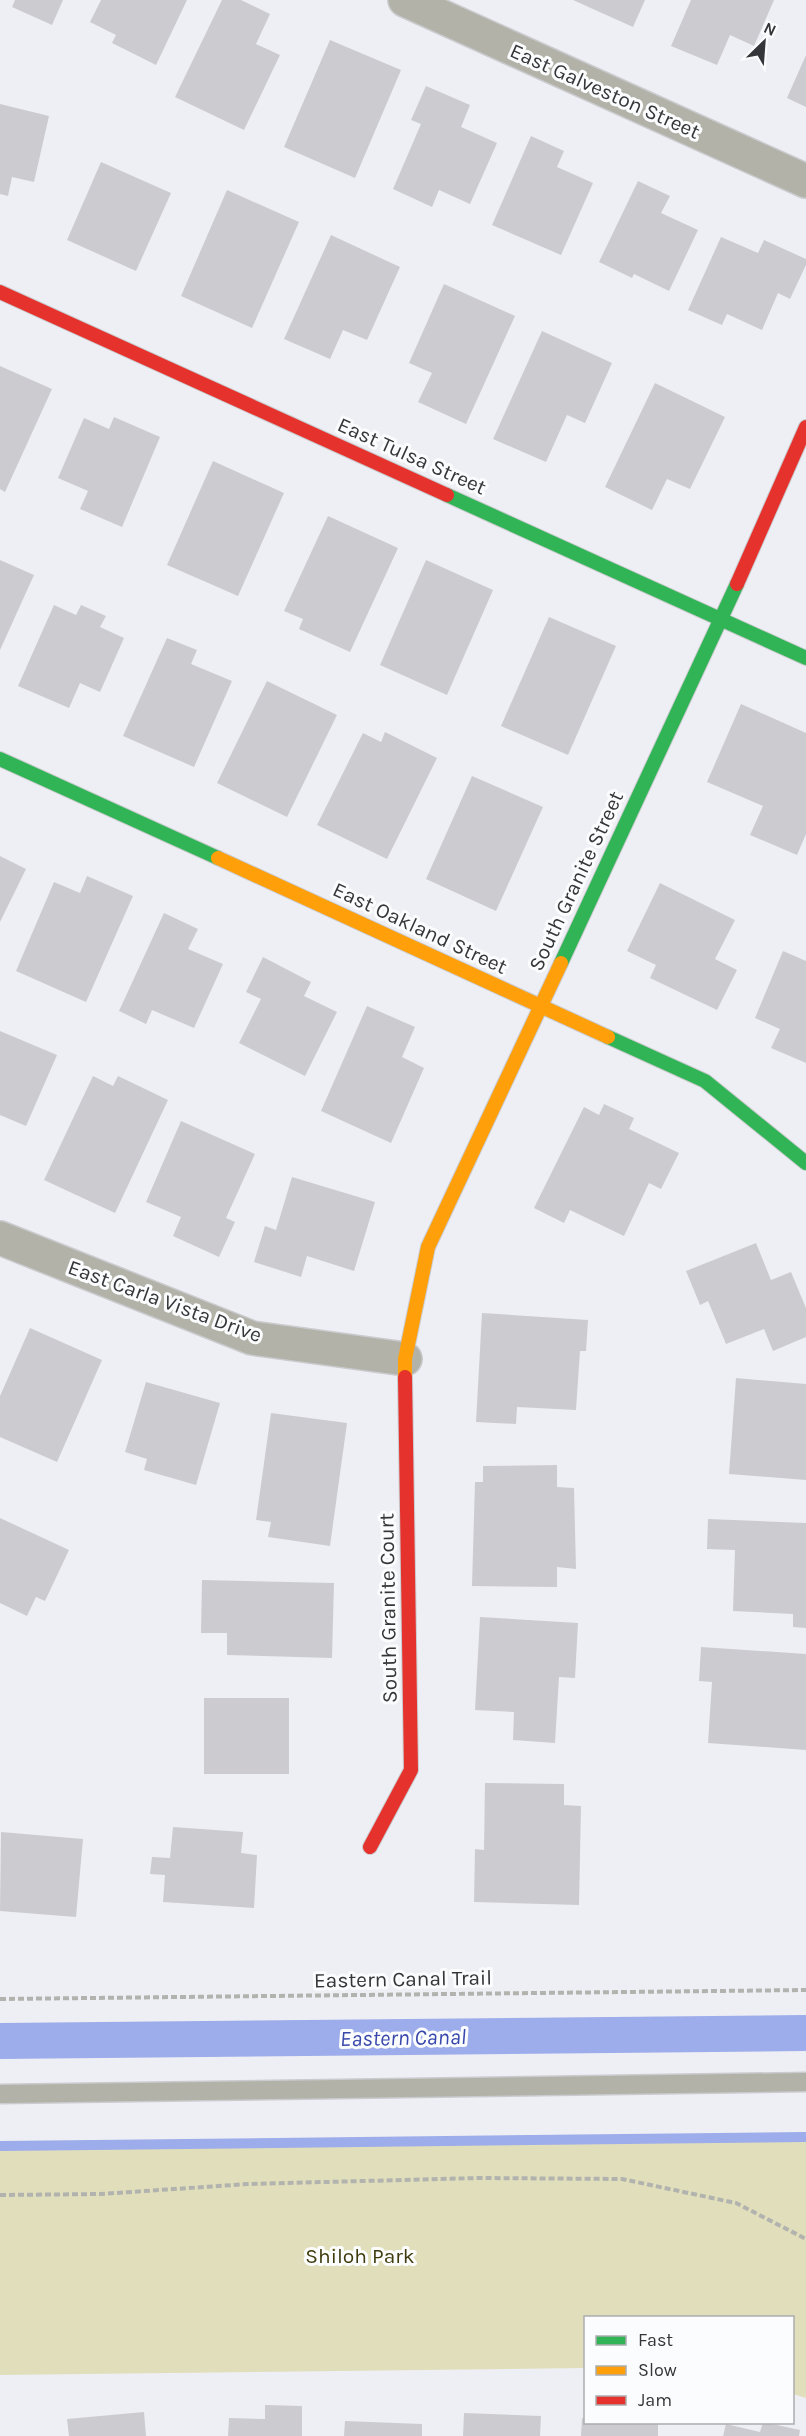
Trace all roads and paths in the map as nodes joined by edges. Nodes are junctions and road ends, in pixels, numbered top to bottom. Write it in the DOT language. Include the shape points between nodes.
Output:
graph roads {
  1 [pos="405,0"];
  2 [pos="806,181"];
  3 [pos="0,292"];
  4 [pos="806,427"];
  5 [pos="721,619"];
  6 [pos="806,658"];
  7 [pos="0,759"];
  8 [pos="540,1006"];
  9 [pos="806,1162"];
  10 [pos="3,1246"];
  11 [pos="405,1359"];
  12 [pos="370,1847"];
  13 [pos="806,1990"];
  14 [pos="0,1999"];
  15 [pos="806,2082"];
  16 [pos="0,2094"];
  17 [pos="0,2195"];
  18 [pos="806,2239"];
  1 -- 2 [label="street, East Galveston Street"];
  3 -- 5 [label="street, East Tulsa Street"];
  4 -- 5 [label="street, South Granite Street"];
  5 -- 6 [label="street, East Tulsa Street"];
  5 -- 8 [label="street, South Granite Street"];
  7 -- 8 [label="street, East Oakland Street"];
  8 -- 9 [label="street, East Oakland Street" via="705,1081"];
  8 -- 11 [label="street, South Granite Street" via="428,1247"];
  10 -- 11 [label="street, East Carla Vista Drive" via="252,1338"];
  11 -- 12 [label="street, South Granite Court" via="411,1770"];
  13 -- 14 [label="path, Eastern Canal Trail"];
  15 -- 16 [label="lane"];
  17 -- 18 [label="path" via="101,2194 317,2182 622,2179 736,2203"];
}
